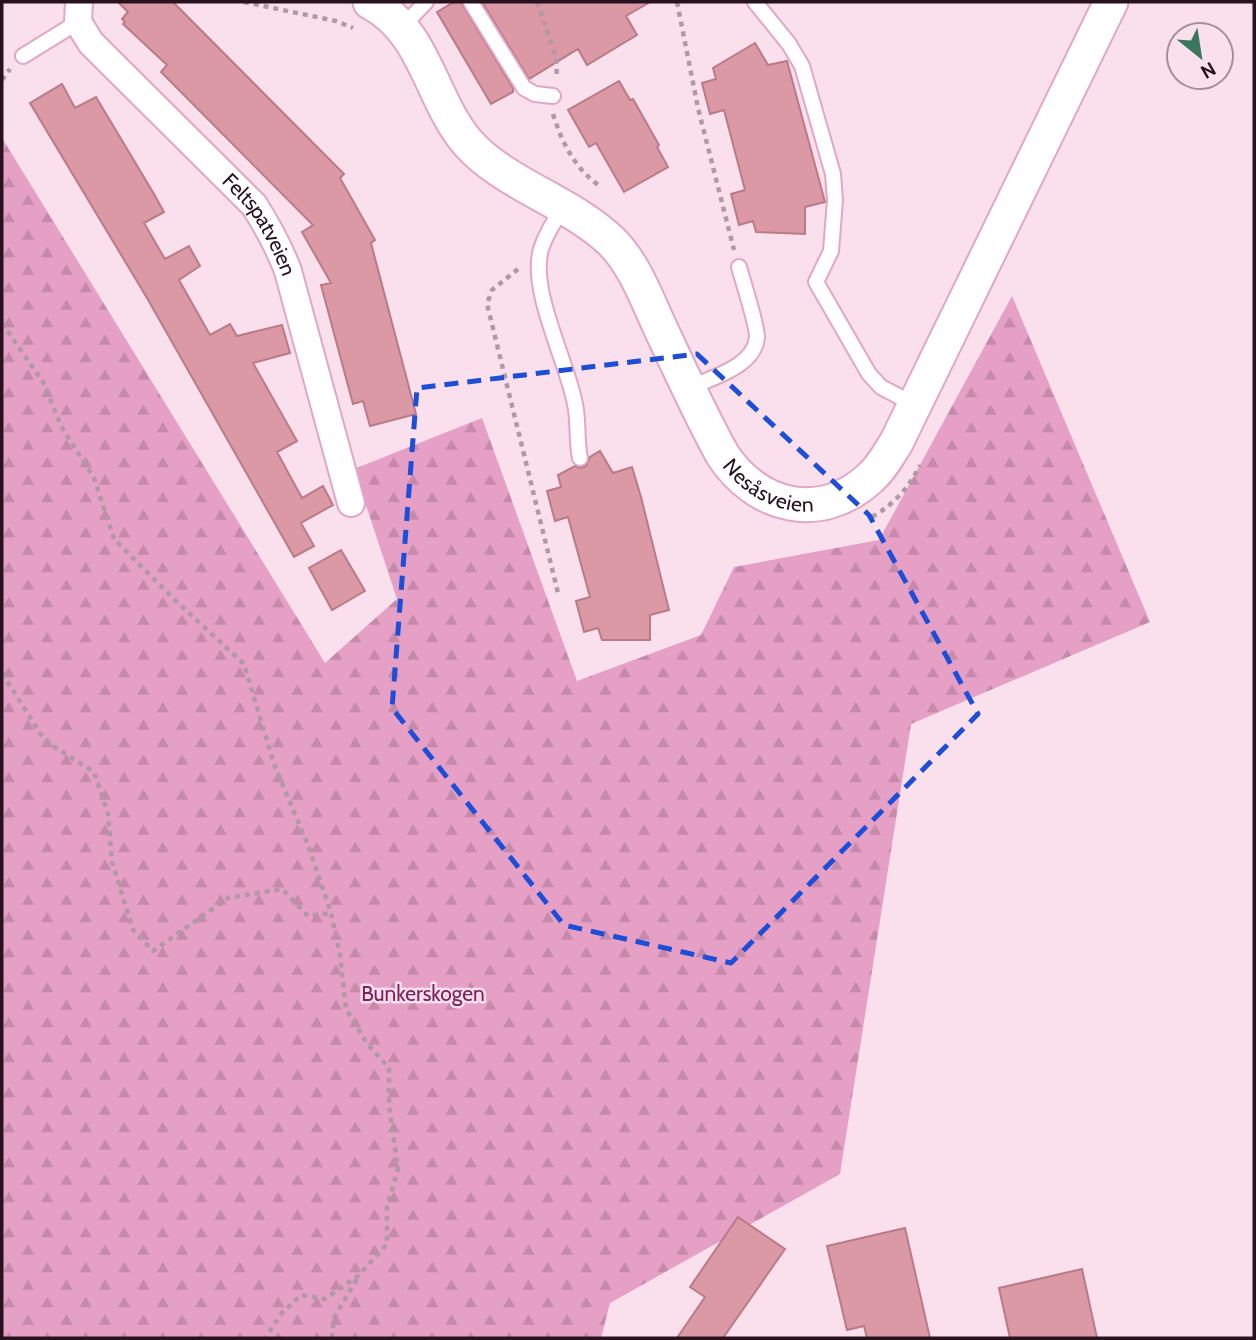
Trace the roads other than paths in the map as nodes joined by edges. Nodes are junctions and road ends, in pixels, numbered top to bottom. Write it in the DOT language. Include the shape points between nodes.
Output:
graph roads {
  1 [pos="370,2"];
  2 [pos="426,2"];
  3 [pos="471,2"];
  4 [pos="755,2"];
  5 [pos="1111,2"];
  6 [pos="79,12"];
  7 [pos="402,27"];
  8 [pos="23,56"];
  9 [pos="553,96"];
  10 [pos="564,206"];
  11 [pos="739,267"];
  12 [pos="689,388"];
  13 [pos="916,405"];
  14 [pos="580,457"];
  15 [pos="351,503"];
  1 -- 7 [label="street, Nesåsveien"];
  2 -- 7 [label="lane"];
  3 -- 9 [label="lane" via="524,88"];
  4 -- 13 [label="lane" via="802,66 833,174 831,251 816,282 869,374 881,387"];
  5 -- 13 [label="street, Nesåsveien"];
  6 -- 8 [label="lane"];
  6 -- 15 [label="street, Feltspatveien" via="91,43 254,205 267,225 288,271"];
  7 -- 10 [label="street, Nesåsveien" via="469,144"];
  10 -- 12 [label="street, Nesåsveien" via="599,230 620,252"];
  10 -- 14 [label="lane" via="541,251 540,286 576,406"];
  11 -- 12 [label="lane" via="757,336 754,348 735,367"];
  12 -- 13 [label="street, Nesåsveien" via="722,454 739,477 768,496 795,505 826,502 868,481"];
}
